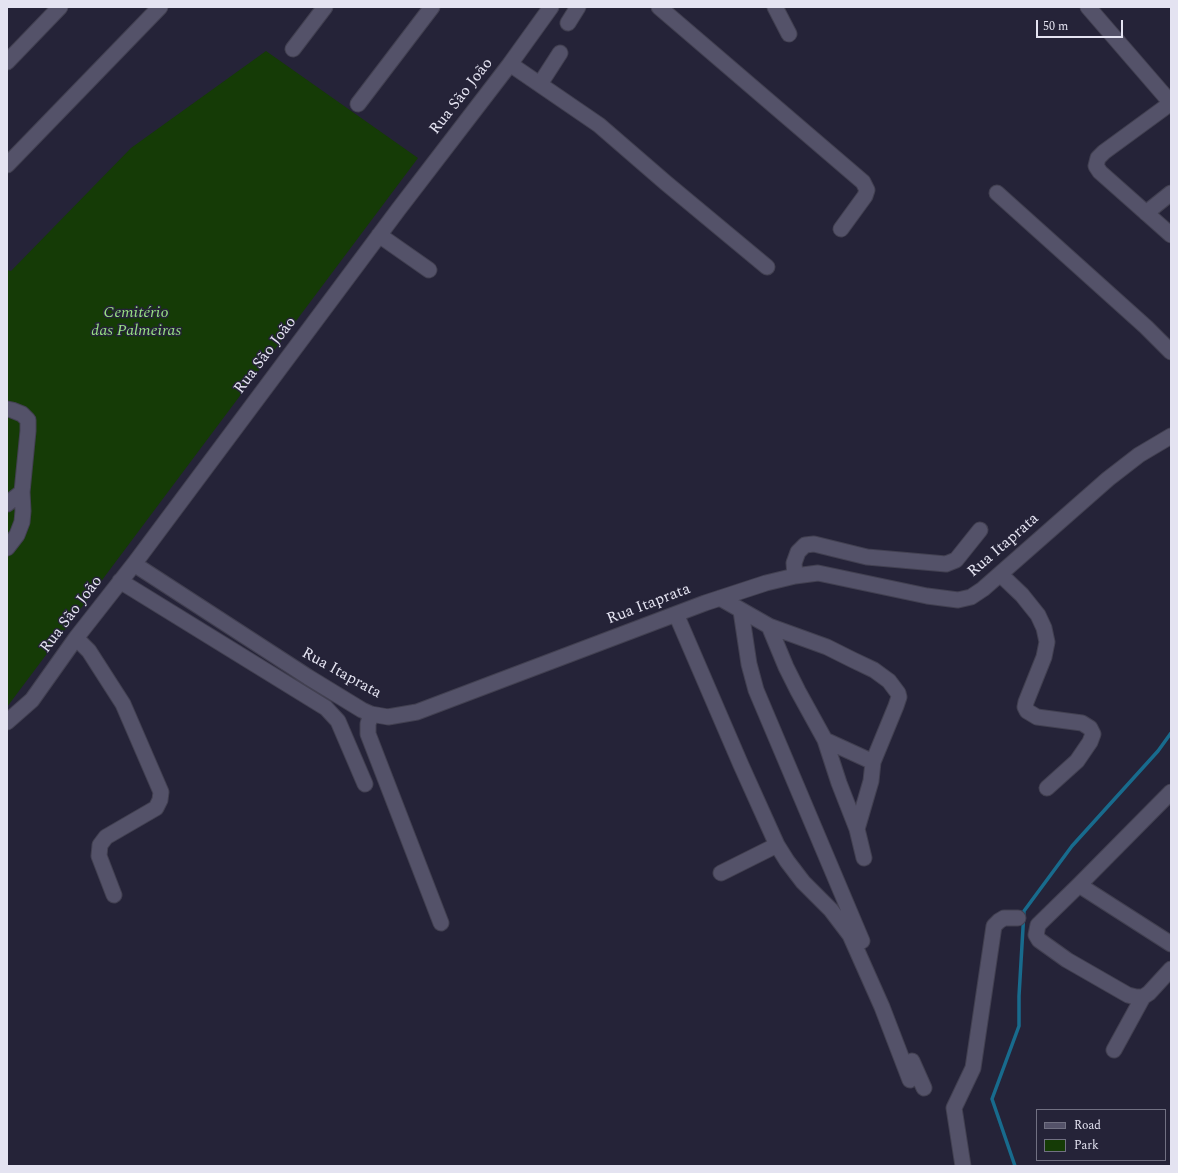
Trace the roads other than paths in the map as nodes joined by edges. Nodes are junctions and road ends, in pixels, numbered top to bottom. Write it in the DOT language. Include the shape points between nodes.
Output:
graph roads {
  1 [pos="60,7"];
  2 [pos="160,7"];
  3 [pos="325,7"];
  4 [pos="432,7"];
  5 [pos="551,7"];
  6 [pos="578,7"];
  7 [pos="659,7"];
  8 [pos="775,7"];
  9 [pos="1088,7"];
  10 [pos="568,23"];
  11 [pos="789,34"];
  12 [pos="293,49"];
  13 [pos="560,53"];
  14 [pos="7,62"];
  15 [pos="510,64"];
  16 [pos="540,84"];
  17 [pos="1171,103"];
  18 [pos="358,104"];
  19 [pos="7,165"];
  20 [pos="997,193"];
  21 [pos="1171,193"];
  22 [pos="1146,213"];
  23 [pos="841,229"];
  24 [pos="1171,234"];
  25 [pos="379,235"];
  26 [pos="767,267"];
  27 [pos="429,270"];
  28 [pos="1171,352"];
  29 [pos="7,409"];
  30 [pos="1171,436"];
  31 [pos="22,492"];
  32 [pos="7,504"];
  33 [pos="980,530"];
  34 [pos="7,548"];
  35 [pos="134,564"];
  36 [pos="1000,574"];
  37 [pos="795,576"];
  38 [pos="120,581"];
  39 [pos="720,598"];
  40 [pos="741,611"];
  41 [pos="676,614"];
  42 [pos="769,626"];
  43 [pos="76,638"];
  44 [pos="371,714"];
  45 [pos="7,722"];
  46 [pos="825,740"];
  47 [pos="873,762"];
  48 [pos="365,784"];
  49 [pos="1047,788"];
  50 [pos="1171,792"];
  51 [pos="858,829"];
  52 [pos="777,845"];
  53 [pos="864,858"];
  54 [pos="721,873"];
  55 [pos="1080,885"];
  56 [pos="114,895"];
  57 [pos="1018,918"];
  58 [pos="440,923"];
  59 [pos="1171,944"];
  60 [pos="1171,969"];
  61 [pos="1146,995"];
  62 [pos="1114,1050"];
  63 [pos="910,1080"];
  64 [pos="924,1088"];
  65 [pos="962,1166"];
  1 -- 14 [label="street"];
  2 -- 19 [label="street"];
  3 -- 12 [label="street"];
  4 -- 18 [label="street"];
  5 -- 15 [label="street, Rua São João"];
  6 -- 10 [label="street"];
  7 -- 23 [label="street" via="864,182 867,190 865,196"];
  8 -- 11 [label="street"];
  9 -- 17 [label="street"];
  13 -- 16 [label="street"];
  15 -- 16 [label="street"];
  15 -- 25 [label="street, Rua São João"];
  16 -- 26 [label="street" via="599,125"];
  17 -- 22 [label="street" via="1104,152 1098,158 1096,166"];
  20 -- 28 [label="street"];
  21 -- 22 [label="street"];
  22 -- 24 [label="street"];
  25 -- 27 [label="street"];
  25 -- 35 [label="street, Rua São João"];
  29 -- 31 [label="street" via="22,414 28,420"];
  30 -- 36 [label="street, Rua Itaprata" via="1139,455 1108,479"];
  31 -- 32 [label="street"];
  31 -- 34 [label="street" via="22,522 17,536"];
  33 -- 37 [label="street" via="956,560 946,564 867,557 814,544 805,545 798,552 794,563"];
  35 -- 38 [label="street, Rua São João"];
  35 -- 44 [label="street, Rua Itaprata" via="271,654"];
  36 -- 37 [label="street, Rua Itaprata" via="971,597 958,600 818,574"];
  36 -- 49 [label="street" via="1038,615 1047,642 1044,657 1026,702 1026,711 1037,717 1082,723 1090,728 1093,734 1077,761"];
  37 -- 39 [label="street, Rua Itaprata"];
  38 -- 43 [label="street, Rua São João"];
  38 -- 48 [label="street" via="326,708 338,721"];
  39 -- 40 [label="street"];
  39 -- 41 [label="street, Rua Itaprata"];
  40 -- 42 [label="street"];
  40 -- 64 [label="street" via="749,664 756,690"];
  41 -- 44 [label="street, Rua Itaprata" via="416,712 388,718"];
  41 -- 52 [label="street"];
  42 -- 46 [label="street" via="786,667"];
  42 -- 47 [label="street" via="827,647 874,670 898,692 896,706"];
  43 -- 45 [label="street, Rua São João" via="32,700"];
  43 -- 56 [label="street" via="89,651 123,704 160,792 156,808 106,837 100,845 99,856"];
  44 -- 58 [label="street" via="368,734"];
  46 -- 47 [label="street"];
  46 -- 51 [label="street" via="838,784"];
  47 -- 51 [label="street" via="871,781"];
  50 -- 55 [label="street"];
  51 -- 53 [label="street"];
  52 -- 54 [label="street"];
  52 -- 63 [label="street" via="803,882 831,910 850,935"];
  55 -- 59 [label="street"];
  55 -- 61 [label="street" via="1038,925 1036,935 1039,940 1074,964 1128,995"];
  57 -- 65 [label="street" via="1004,918 994,926 973,1068 954,1108"];
  60 -- 61 [label="street"];
  61 -- 62 [label="street"];
}
